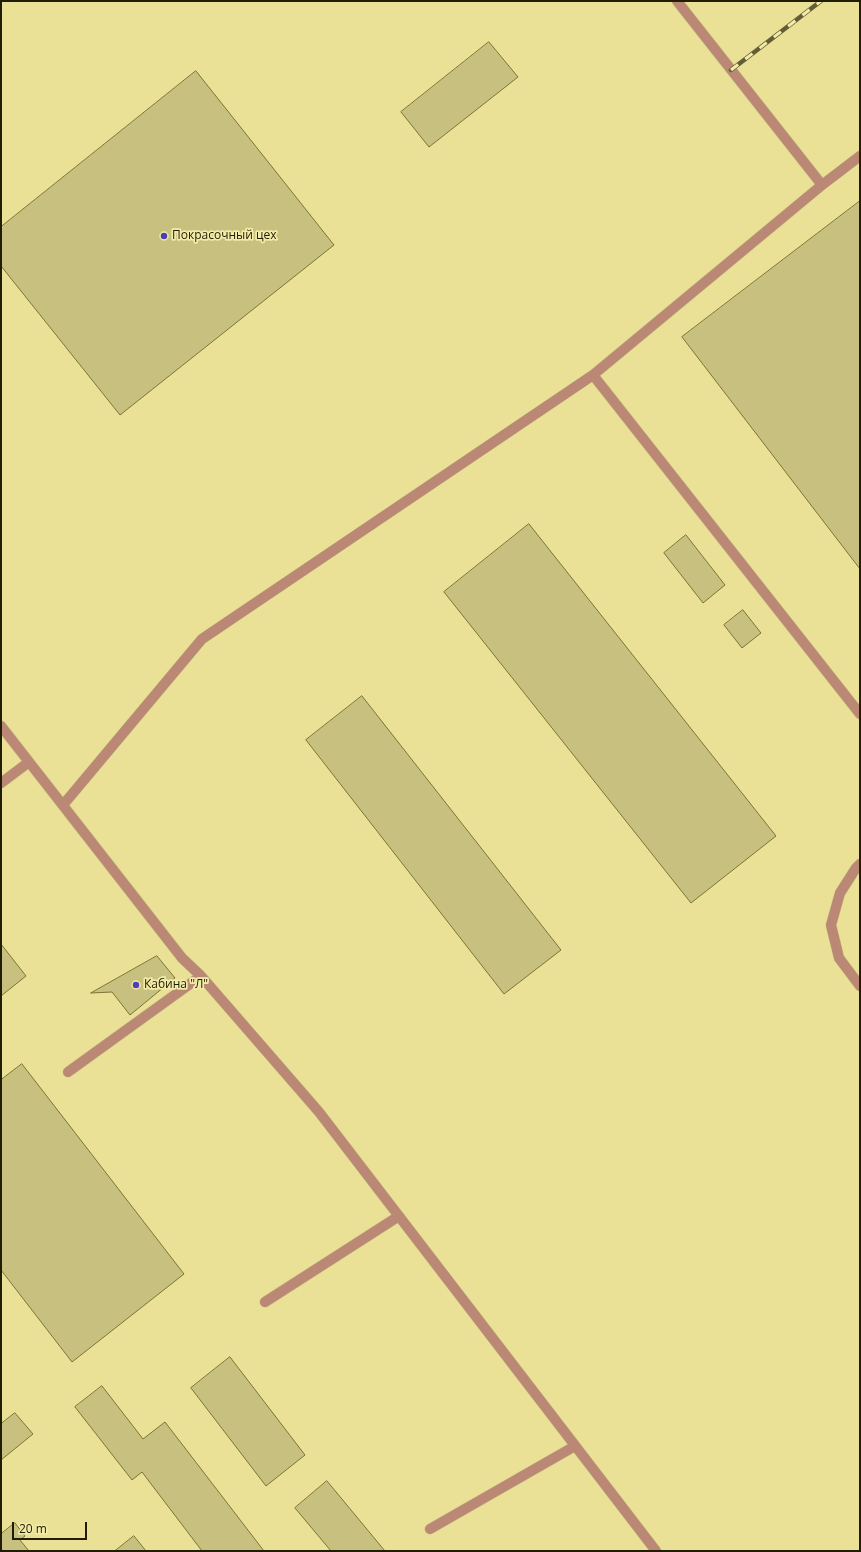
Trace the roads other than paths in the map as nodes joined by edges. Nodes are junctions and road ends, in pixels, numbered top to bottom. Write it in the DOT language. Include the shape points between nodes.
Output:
graph roads {
  1 [pos="677,1"];
  2 [pos="860,156"];
  3 [pos="822,185"];
  4 [pos="593,375"];
  5 [pos="860,714"];
  6 [pos="1,726"];
  7 [pos="29,762"];
  8 [pos="1,783"];
  9 [pos="63,805"];
  10 [pos="860,864"];
  11 [pos="201,976"];
  12 [pos="860,986"];
  13 [pos="68,1072"];
  14 [pos="399,1216"];
  15 [pos="265,1302"];
  16 [pos="575,1446"];
  17 [pos="430,1529"];
  18 [pos="656,1551"];
  1 -- 3 [label="lane"];
  2 -- 3 [label="lane"];
  3 -- 4 [label="lane"];
  4 -- 5 [label="lane"];
  4 -- 9 [label="lane" via="202,640"];
  6 -- 7 [label="lane"];
  7 -- 8 [label="lane"];
  7 -- 9 [label="lane"];
  9 -- 11 [label="lane" via="182,958"];
  10 -- 12 [label="lane" via="840,893 831,925 839,958"];
  11 -- 13 [label="lane"];
  11 -- 14 [label="lane" via="319,1112"];
  14 -- 15 [label="lane"];
  14 -- 16 [label="lane"];
  16 -- 17 [label="lane"];
  16 -- 18 [label="lane"];
}
